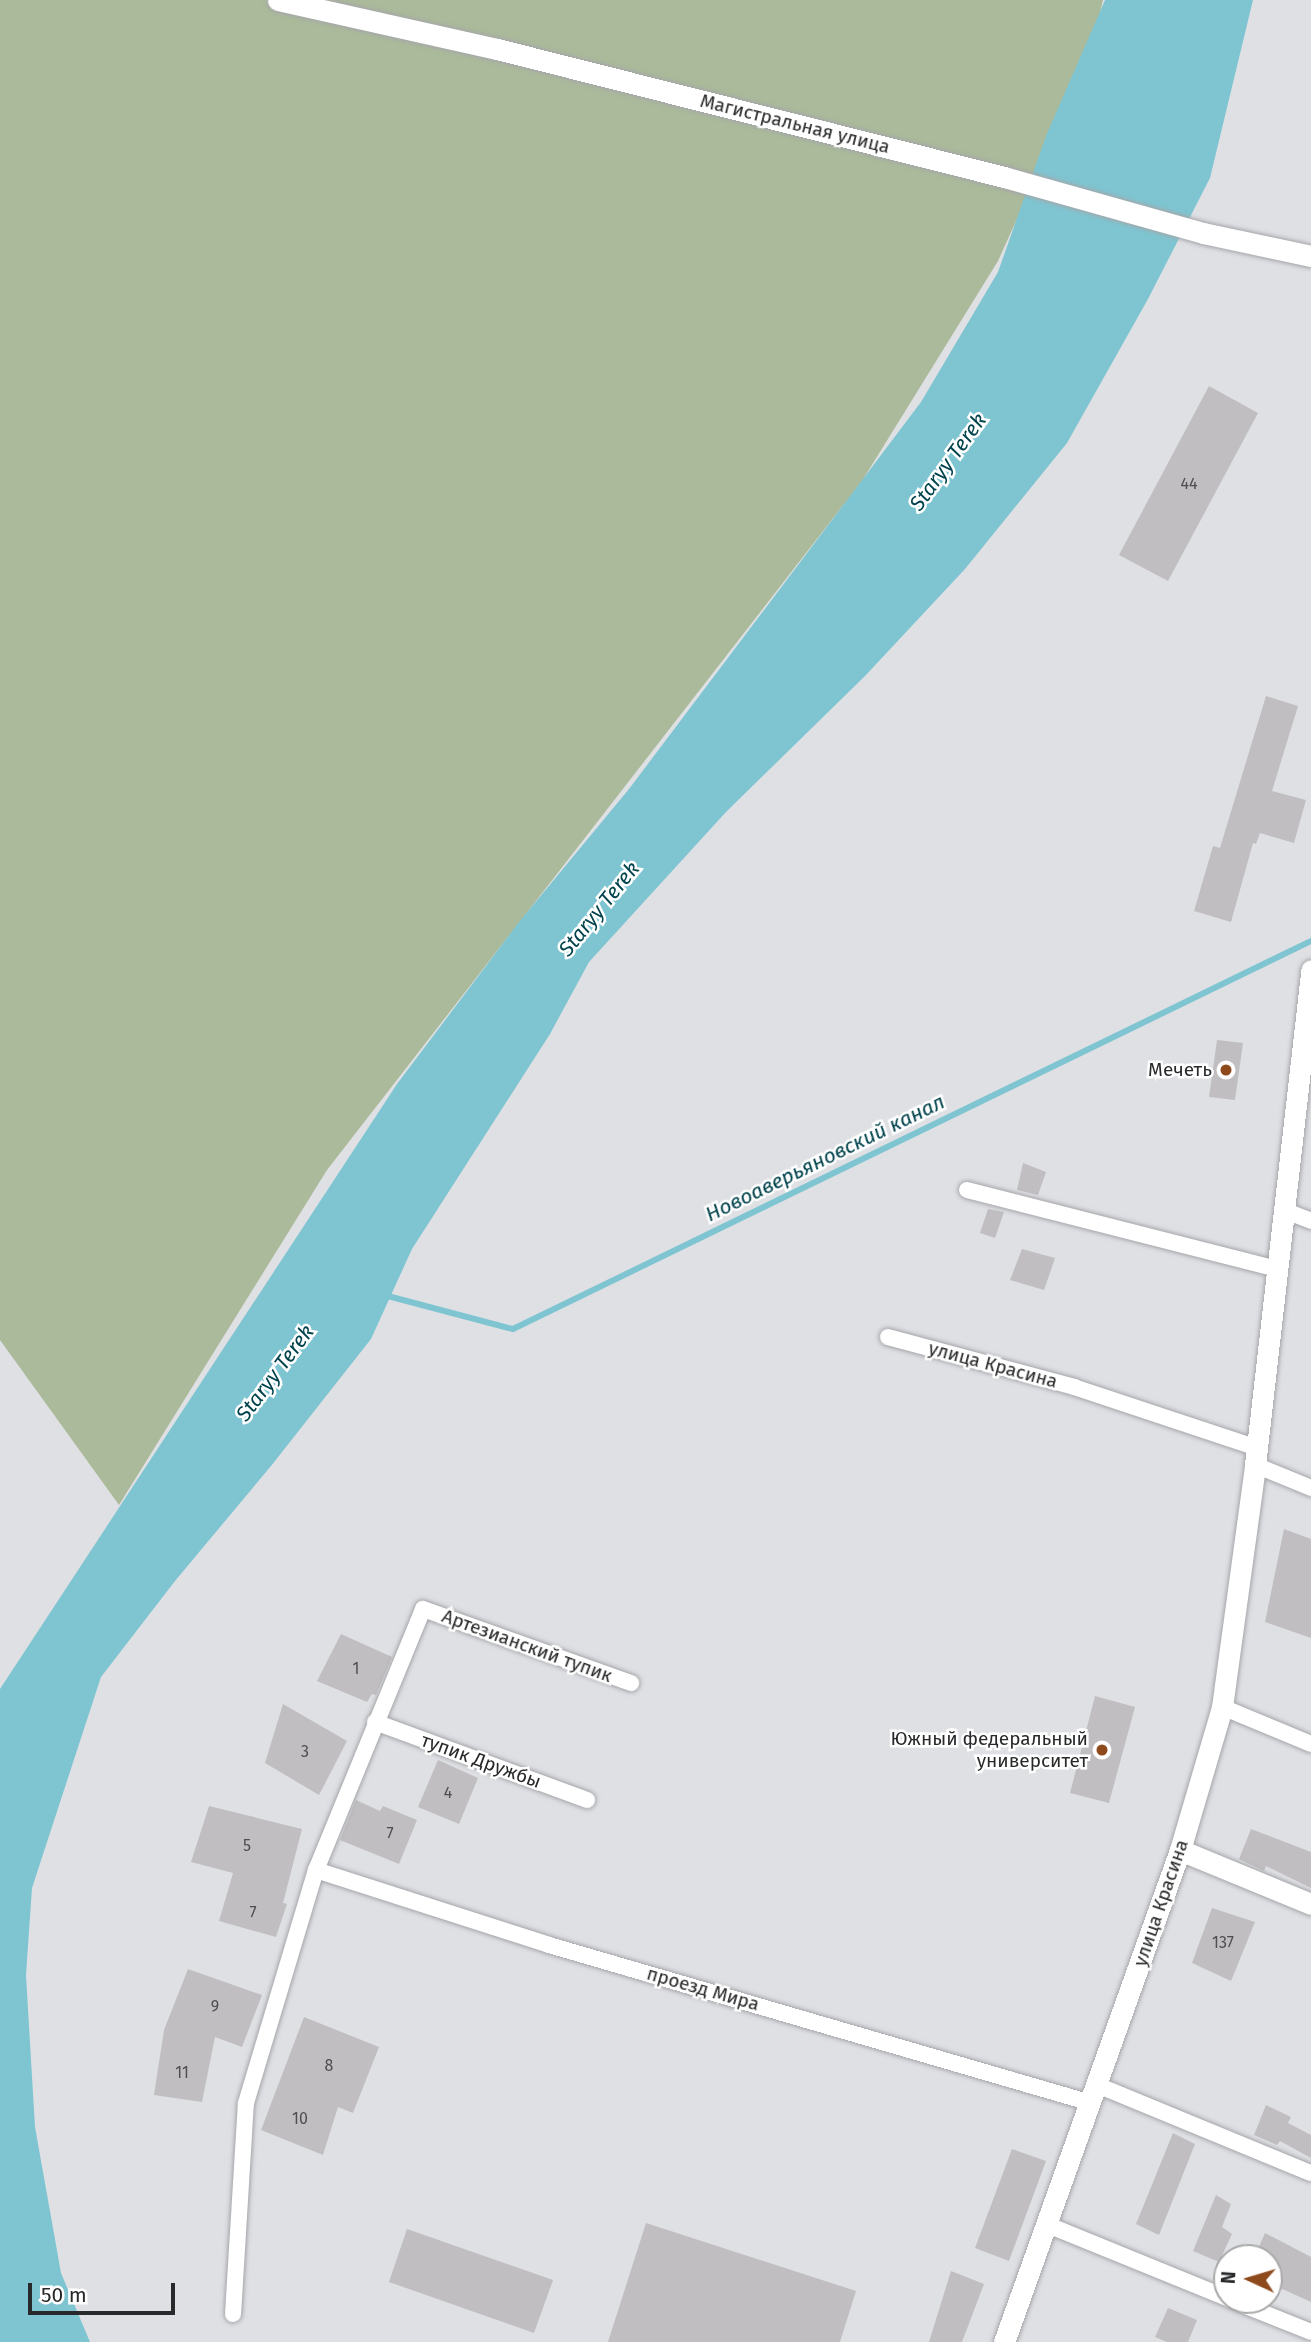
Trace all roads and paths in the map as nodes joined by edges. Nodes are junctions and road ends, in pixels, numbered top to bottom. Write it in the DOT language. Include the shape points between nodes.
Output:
graph roads {
  1 [pos="278,0"];
  2 [pos="1311,256"];
  3 [pos="1311,970"];
  4 [pos="967,1190"];
  5 [pos="1283,1210"];
  6 [pos="1311,1221"];
  7 [pos="1276,1269"];
  8 [pos="888,1337"];
  9 [pos="1256,1457"];
  10 [pos="1311,1488"];
  11 [pos="631,1683"];
  12 [pos="1222,1707"];
  13 [pos="375,1722"];
  14 [pos="1311,1744"];
  15 [pos="587,1800"];
  16 [pos="1180,1850"];
  17 [pos="316,1870"];
  18 [pos="1311,1904"];
  19 [pos="1094,2094"];
  20 [pos="1311,2173"];
  21 [pos="1048,2225"];
  22 [pos="1213,2292"];
  23 [pos="233,2314"];
  24 [pos="1266,2314"];
  25 [pos="1311,2332"];
  26 [pos="1004,2342"];
  1 -- 2 [label="street, Магистральная улица" via="497,49 1004,177 1203,233"];
  3 -- 5 [label="street, улица Красина"];
  4 -- 7 [label="street"];
  5 -- 6 [label="street"];
  5 -- 7 [label="street, улица Красина"];
  7 -- 9 [label="street, улица Красина"];
  8 -- 9 [label="street, улица Красина" via="1074,1387"];
  9 -- 10 [label="street"];
  9 -- 12 [label="street, улица Красина"];
  11 -- 13 [label="street, Артезианский тупик" via="423,1609"];
  12 -- 14 [label="street"];
  12 -- 16 [label="street, улица Красина"];
  13 -- 15 [label="street, тупик Дружбы"];
  13 -- 17 [label="street"];
  16 -- 18 [label="street"];
  16 -- 19 [label="street, улица Красина"];
  17 -- 19 [label="street, проезд Мира" via="549,1945"];
  17 -- 23 [label="street" via="246,2103"];
  19 -- 20 [label="street, проезд Мира"];
  19 -- 21 [label="street, улица Красина"];
  21 -- 22 [label="street"];
  21 -- 26 [label="street, улица Красина"];
  24 -- 25 [label="street"];
}
